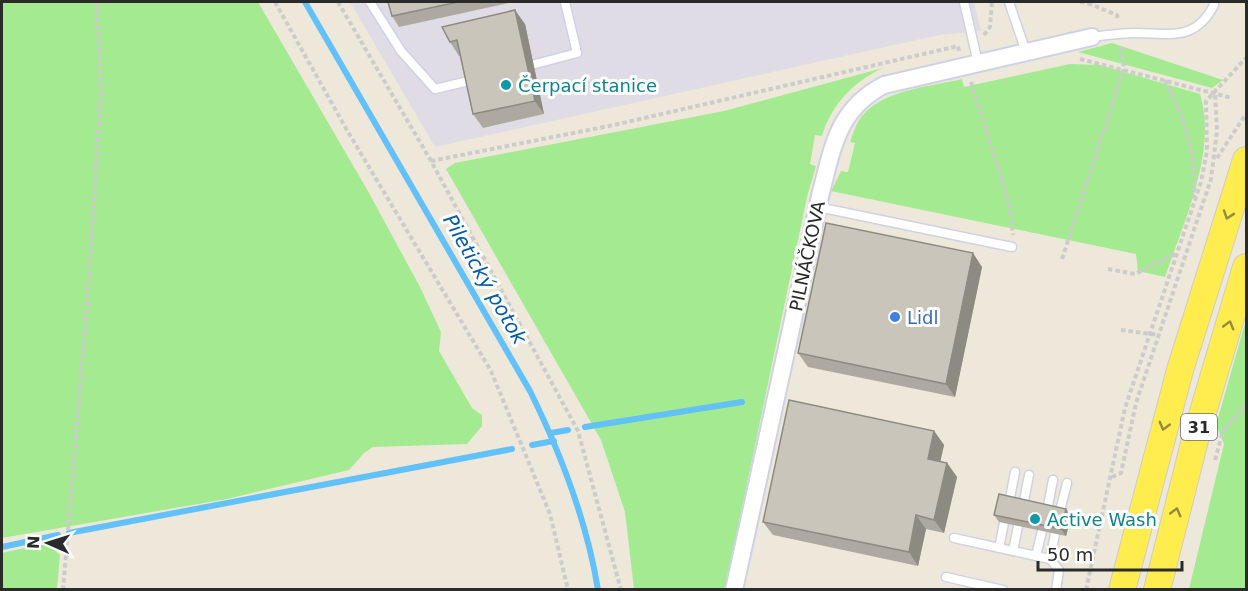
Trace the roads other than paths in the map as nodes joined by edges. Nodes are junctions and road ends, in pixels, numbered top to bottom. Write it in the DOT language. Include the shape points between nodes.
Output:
graph roads {
  1 [pos="370,2"];
  2 [pos="565,2"];
  3 [pos="964,2"];
  4 [pos="1010,2"];
  5 [pos="1214,5"];
  6 [pos="1092,37"];
  7 [pos="1026,52"];
  8 [pos="970,64"];
  9 [pos="511,70"];
  10 [pos="489,75"];
  11 [pos="1246,160"];
  12 [pos="818,207"];
  13 [pos="1012,247"];
  14 [pos="1246,267"];
  15 [pos="1015,472"];
  16 [pos="1029,475"];
  17 [pos="1053,480"];
  18 [pos="1066,483"];
  19 [pos="1008,503"];
  20 [pos="1023,506"];
  21 [pos="1047,511"];
  22 [pos="1059,514"];
  23 [pos="1004,523"];
  24 [pos="1018,526"];
  25 [pos="1042,531"];
  26 [pos="1055,534"];
  27 [pos="954,538"];
  28 [pos="999,548"];
  29 [pos="1013,551"];
  30 [pos="1036,556"];
  31 [pos="1050,559"];
  32 [pos="946,577"];
  33 [pos="734,590"];
  34 [pos="1003,590"];
  35 [pos="1056,590"];
  36 [pos="1122,590"];
  37 [pos="1157,590"];
  1 -- 10 [label="lane" via="401,51 435,89"];
  2 -- 9 [label="lane" via="577,53"];
  3 -- 8 [label="lane"];
  4 -- 7 [label="lane"];
  5 -- 6 [label="lane" via="1197,27 1180,34"];
  6 -- 7 [label="street, PILNÁČKOVA"];
  7 -- 8 [label="street, PILNÁČKOVA"];
  8 -- 12 [label="street, PILNÁČKOVA" via="884,85 857,102 834,144"];
  11 -- 36 [label="main road, 31, one-way" via="1180,370"];
  12 -- 13 [label="lane"];
  12 -- 33 [label="street, PILNÁČKOVA"];
  37 -- 14 [label="main road, 31, one-way" via="1197,432"];
  15 -- 19 [label="lane"];
  16 -- 20 [label="lane"];
  17 -- 21 [label="lane"];
  18 -- 22 [label="lane"];
  23 -- 28 [label="lane"];
  24 -- 29 [label="lane"];
  25 -- 30 [label="lane"];
  26 -- 31 [label="lane"];
  27 -- 28 [label="lane"];
  28 -- 29 [label="lane"];
  29 -- 30 [label="lane"];
  30 -- 31 [label="lane"];
  31 -- 35 [label="lane" via="1059,570"];
  32 -- 34 [label="lane"];
}
